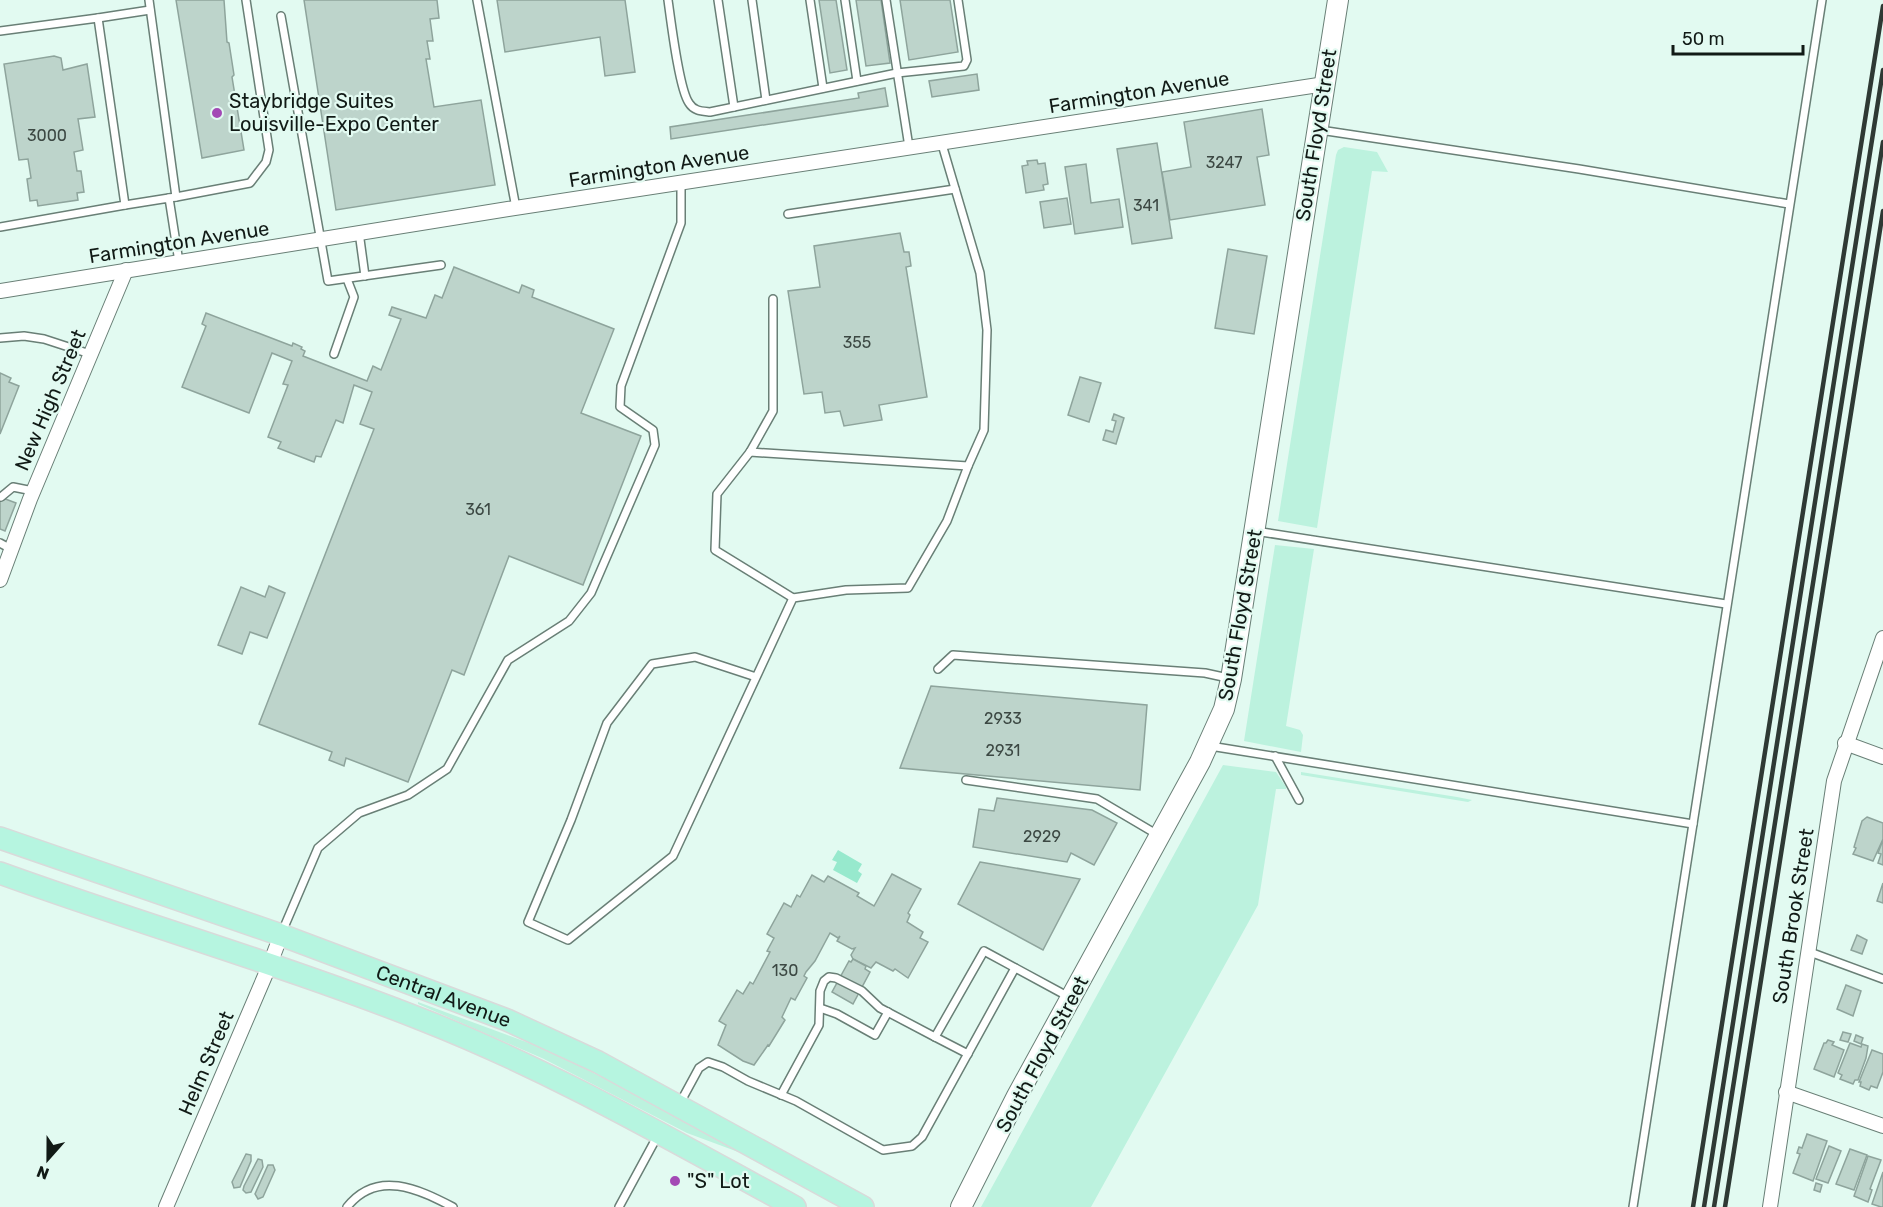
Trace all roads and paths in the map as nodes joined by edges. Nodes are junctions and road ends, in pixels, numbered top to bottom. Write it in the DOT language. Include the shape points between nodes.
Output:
graph roads {
  1 [pos="149,0"];
  2 [pos="246,0"];
  3 [pos="477,0"];
  4 [pos="668,0"];
  5 [pos="718,0"];
  6 [pos="752,0"];
  7 [pos="810,0"];
  8 [pos="845,0"];
  9 [pos="886,0"];
  10 [pos="958,0"];
  11 [pos="1338,0"];
  12 [pos="1822,0"];
  13 [pos="150,10"];
  14 [pos="281,16"];
  15 [pos="98,18"];
  16 [pos="0,32"];
  17 [pos="897,73"];
  18 [pos="857,81"];
  19 [pos="1325,84"];
  20 [pos="823,88"];
  21 [pos="766,100"];
  22 [pos="734,107"];
  23 [pos="1317,129"];
  24 [pos="941,141"];
  25 [pos="909,147"];
  26 [pos="681,182"];
  27 [pos="955,189"];
  28 [pos="172,197"];
  29 [pos="1789,204"];
  30 [pos="125,205"];
  31 [pos="516,208"];
  32 [pos="788,213"];
  33 [pos="0,227"];
  34 [pos="360,232"];
  35 [pos="322,238"];
  36 [pos="179,262"];
  37 [pos="441,264"];
  38 [pos="126,270"];
  39 [pos="365,276"];
  40 [pos="347,279"];
  41 [pos="0,291"];
  42 [pos="773,299"];
  43 [pos="0,338"];
  44 [pos="90,354"];
  45 [pos="334,354"];
  46 [pos="750,452"];
  47 [pos="968,466"];
  48 [pos="33,491"];
  49 [pos="1,497"];
  50 [pos="1255,531"];
  51 [pos="6,546"];
  52 [pos="0,580"];
  53 [pos="793,598"];
  54 [pos="1726,604"];
  55 [pos="1883,638"];
  56 [pos="938,669"];
  57 [pos="756,677"];
  58 [pos="1231,679"];
  59 [pos="1845,743"];
  60 [pos="1208,746"];
  61 [pos="1275,756"];
  62 [pos="1883,757"];
  63 [pos="966,780"];
  64 [pos="1299,800"];
  65 [pos="1693,824"];
  66 [pos="1160,836"];
  67 [pos="0,838"];
  68 [pos="0,873"];
  69 [pos="281,935"];
  70 [pos="1807,951"];
  71 [pos="270,964"];
  72 [pos="1016,969"];
  73 [pos="1883,979"];
  74 [pos="1071,999"];
  75 [pos="820,1008"];
  76 [pos="888,1012"];
  77 [pos="935,1037"];
  78 [pos="968,1054"];
  79 [pos="1786,1092"];
  80 [pos="781,1095"];
  81 [pos="679,1105"];
  82 [pos="1883,1126"];
  83 [pos="660,1132"];
  84 [pos="166,1207"];
  85 [pos="347,1207"];
  86 [pos="453,1207"];
  87 [pos="619,1207"];
  88 [pos="795,1207"];
  89 [pos="863,1207"];
  90 [pos="961,1207"];
  91 [pos="1633,1207"];
  92 [pos="1770,1207"];
  1 -- 13 [label="lane"];
  2 -- 28 [label="lane" via="269,150 266,162 250,183"];
  3 -- 31 [label="lane"];
  4 -- 22 [label="lane" via="688,102 695,110 710,112"];
  5 -- 22 [label="lane"];
  6 -- 21 [label="lane"];
  7 -- 20 [label="lane"];
  8 -- 18 [label="lane"];
  9 -- 17 [label="lane"];
  10 -- 17 [label="lane" via="967,60 964,66"];
  11 -- 19 [label="street, South Floyd Street"];
  12 -- 29 [label="lane"];
  13 -- 15 [label="lane"];
  13 -- 28 [label="lane"];
  14 -- 35 [label="lane"];
  15 -- 16 [label="lane"];
  15 -- 30 [label="lane"];
  17 -- 18 [label="lane"];
  17 -- 25 [label="lane"];
  18 -- 20 [label="lane"];
  19 -- 23 [label="street, South Floyd Street"];
  19 -- 24 [label="street, Farmington Avenue"];
  20 -- 21 [label="lane"];
  21 -- 22 [label="lane"];
  23 -- 29 [label="lane"];
  23 -- 50 [label="street, South Floyd Street"];
  24 -- 25 [label="street, Farmington Avenue"];
  24 -- 27 [label="lane"];
  25 -- 26 [label="street, Farmington Avenue"];
  26 -- 31 [label="street, Farmington Avenue"];
  26 -- 69 [label="lane" via="681,223 621,386 620,407 653,430 655,445 591,593 569,621 508,660 447,769 408,795 359,813 318,848"];
  27 -- 32 [label="lane"];
  27 -- 47 [label="lane" via="980,273 987,330 984,430"];
  28 -- 30 [label="lane"];
  28 -- 36 [label="lane"];
  29 -- 54 [label="lane"];
  30 -- 33 [label="lane"];
  31 -- 34 [label="street, Farmington Avenue"];
  34 -- 35 [label="street, Farmington Avenue"];
  34 -- 39 [label="lane"];
  35 -- 36 [label="street, Farmington Avenue"];
  35 -- 40 [label="lane" via="328,281"];
  36 -- 38 [label="street, Farmington Avenue"];
  37 -- 39 [label="lane"];
  38 -- 41 [label="street, Farmington Avenue"];
  38 -- 44 [label="street, New High Street"];
  39 -- 40 [label="lane"];
  40 -- 45 [label="lane" via="354,297"];
  42 -- 46 [label="lane" via="773,411"];
  43 -- 44 [label="lane" via="44,339"];
  44 -- 48 [label="street, New High Street"];
  46 -- 47 [label="lane"];
  46 -- 53 [label="lane" via="717,494 715,550"];
  47 -- 53 [label="lane" via="947,521 908,588 846,590"];
  48 -- 49 [label="lane" via="13,487"];
  48 -- 51 [label="street, New High Street"];
  50 -- 54 [label="lane"];
  50 -- 58 [label="street, South Floyd Street"];
  51 -- 52 [label="street, New High Street"];
  53 -- 57 [label="lane"];
  54 -- 65 [label="lane"];
  55 -- 59 [label="street, South Brook Street"];
  56 -- 58 [label="lane" via="953,655"];
  57 -- 57 [label="lane" via="673,856 568,940 528,922 607,723 652,664 695,657"];
  58 -- 60 [label="street, South Floyd Street" via="1224,709"];
  59 -- 62 [label="street"];
  59 -- 70 [label="street, South Brook Street" via="1834,781"];
  60 -- 61 [label="lane"];
  60 -- 66 [label="street, South Floyd Street"];
  61 -- 64 [label="lane"];
  61 -- 65 [label="lane"];
  63 -- 66 [label="lane" via="1096,799"];
  65 -- 91 [label="lane"];
  66 -- 74 [label="street, South Floyd Street"];
  67 -- 69 [label="main road, Central Avenue"];
  68 -- 71 [label="main road, Central Avenue"];
  69 -- 71 [label="street, Helm Street"];
  69 -- 81 [label="main road, Central Avenue" via="507,1020"];
  70 -- 73 [label="lane"];
  70 -- 79 [label="street, South Brook Street"];
  71 -- 83 [label="main road, Central Avenue" via="424,1020 512,1058"];
  71 -- 84 [label="street, Helm Street"];
  72 -- 74 [label="lane"];
  72 -- 77 [label="lane" via="984,951"];
  72 -- 78 [label="lane"];
  74 -- 90 [label="street, South Floyd Street"];
  75 -- 76 [label="lane" via="875,1035"];
  75 -- 76 [label="lane" via="820,991 829,976 862,991"];
  75 -- 80 [label="lane" via="819,1024"];
  76 -- 77 [label="lane"];
  77 -- 78 [label="lane"];
  78 -- 80 [label="lane" via="922,1137 912,1146 883,1150"];
  79 -- 82 [label="street"];
  79 -- 92 [label="street, South Brook Street"];
  80 -- 81 [label="lane" via="708,1062 699,1068"];
  81 -- 89 [label="main road, Central Avenue"];
  83 -- 87 [label="lane"];
  83 -- 88 [label="main road, Central Avenue"];
  85 -- 86 [label="lane" via="354,1198 376,1186 399,1185"];
}
